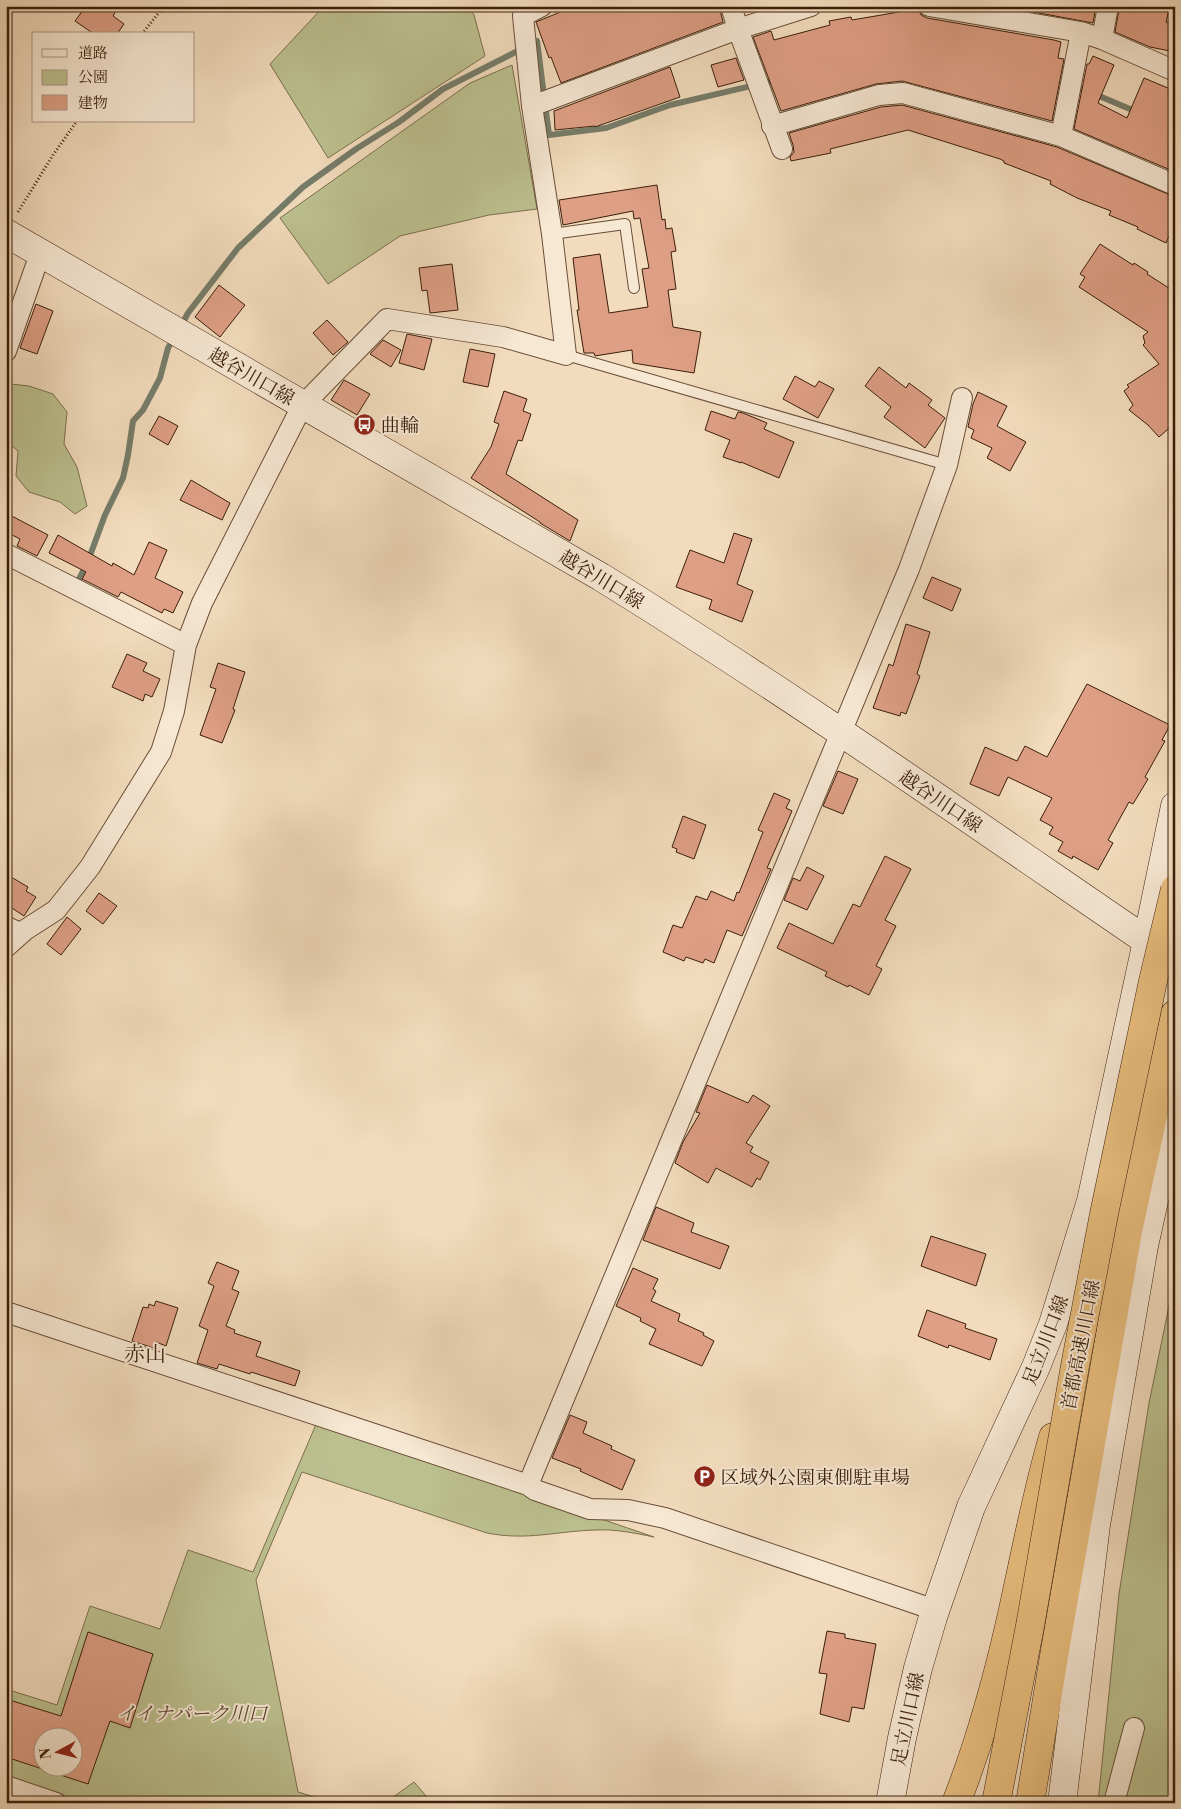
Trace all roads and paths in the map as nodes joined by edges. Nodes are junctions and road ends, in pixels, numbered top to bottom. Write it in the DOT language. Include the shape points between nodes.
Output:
graph roads {
  1 [pos="164,6"];
  2 [pos="542,6"];
  3 [pos="731,6"];
  4 [pos="811,6"];
  5 [pos="929,6"];
  6 [pos="1108,6"];
  7 [pos="738,29"];
  8 [pos="144,32"];
  9 [pos="1081,32"];
  10 [pos="1102,39"];
  11 [pos="1175,71"];
  12 [pos="532,106"];
  13 [pos="75,122"];
  14 [pos="772,126"];
  15 [pos="1061,136"];
  16 [pos="782,149"];
  17 [pos="1175,184"];
  18 [pos="11,225"];
  19 [pos="552,234"];
  20 [pos="40,254"];
  21 [pos="634,288"];
  22 [pos="6,351"];
  23 [pos="566,355"];
  24 [pos="962,398"];
  25 [pos="302,406"];
  26 [pos="947,465"];
  27 [pos="6,554"];
  28 [pos="186,645"];
  29 [pos="841,732"];
  30 [pos="1175,806"];
  31 [pos="1175,890"];
  32 [pos="6,921"];
  33 [pos="25,930"];
  34 [pos="1147,941"];
  35 [pos="6,947"];
  36 [pos="1175,962"];
  37 [pos="1175,1014"];
  38 [pos="1175,1106"];
  39 [pos="6,1312"];
  40 [pos="1075,1366"];
  41 [pos="528,1485"];
  42 [pos="935,1610"];
  43 [pos="1134,1728"];
  44 [pos="6,1786"];
  45 [pos="56,1803"];
  46 [pos="890,1803"];
  47 [pos="956,1803"];
  48 [pos="996,1803"];
  49 [pos="1030,1803"];
  50 [pos="1062,1803"];
  51 [pos="1114,1803"];
  1 -- 8 [label="path"];
  2 -- 12 [label="street" via="523,16"];
  3 -- 7 [label="street"];
  4 -- 7 [label="street"];
  5 -- 9 [label="street"];
  6 -- 10 [label="street"];
  7 -- 12 [label="street"];
  7 -- 14 [label="street"];
  9 -- 10 [label="street"];
  9 -- 15 [label="street"];
  10 -- 11 [label="street"];
  12 -- 19 [label="street"];
  13 -- 18 [label="path"];
  14 -- 15 [label="street" via="879,95 903,93"];
  14 -- 16 [label="street"];
  15 -- 17 [label="street"];
  18 -- 20 [label="main road, 越谷川口線"];
  19 -- 21 [label="lane" via="625,224"];
  19 -- 23 [label="street"];
  20 -- 22 [label="street"];
  20 -- 25 [label="main road, 越谷川口線"];
  23 -- 25 [label="street" via="503,337 387,319"];
  23 -- 26 [label="lane"];
  24 -- 26 [label="street"];
  25 -- 28 [label="street" via="202,603"];
  25 -- 29 [label="main road, 越谷川口線" via="601,577"];
  26 -- 29 [label="street" via="909,569"];
  27 -- 28 [label="street"];
  28 -- 33 [label="street" via="174,711 161,752 90,867 56,910"];
  29 -- 34 [label="main road, 越谷川口線"];
  29 -- 41 [label="street"];
  30 -- 34 [label="main road, 足立川口線"];
  31 -- 40 [label="highway, 首都高速川口線, bridge" via="1151,990"];
  32 -- 33 [label="lane"];
  33 -- 35 [label="street"];
  34 -- 36 [label="main road, 越谷川口線"];
  34 -- 42 [label="main road, 足立川口線" via="1091,1201 1072,1265 1036,1367 971,1507"];
  37 -- 49 [label="highway, 首都高速川口線" via="1128,1231"];
  38 -- 50 [label="main road" via="1144,1246 1096,1525"];
  39 -- 41 [label="street"];
  40 -- 47 [label="highway, bridge" via="1040,1482 998,1673"];
  40 -- 48 [label="highway, 首都高速川口線, bridge"];
  41 -- 42 [label="street" via="590,1509 628,1510 665,1518"];
  42 -- 46 [label="main road, 足立川口線" via="918,1668"];
  43 -- 51 [label="street"];
  44 -- 45 [label="street"];
}
